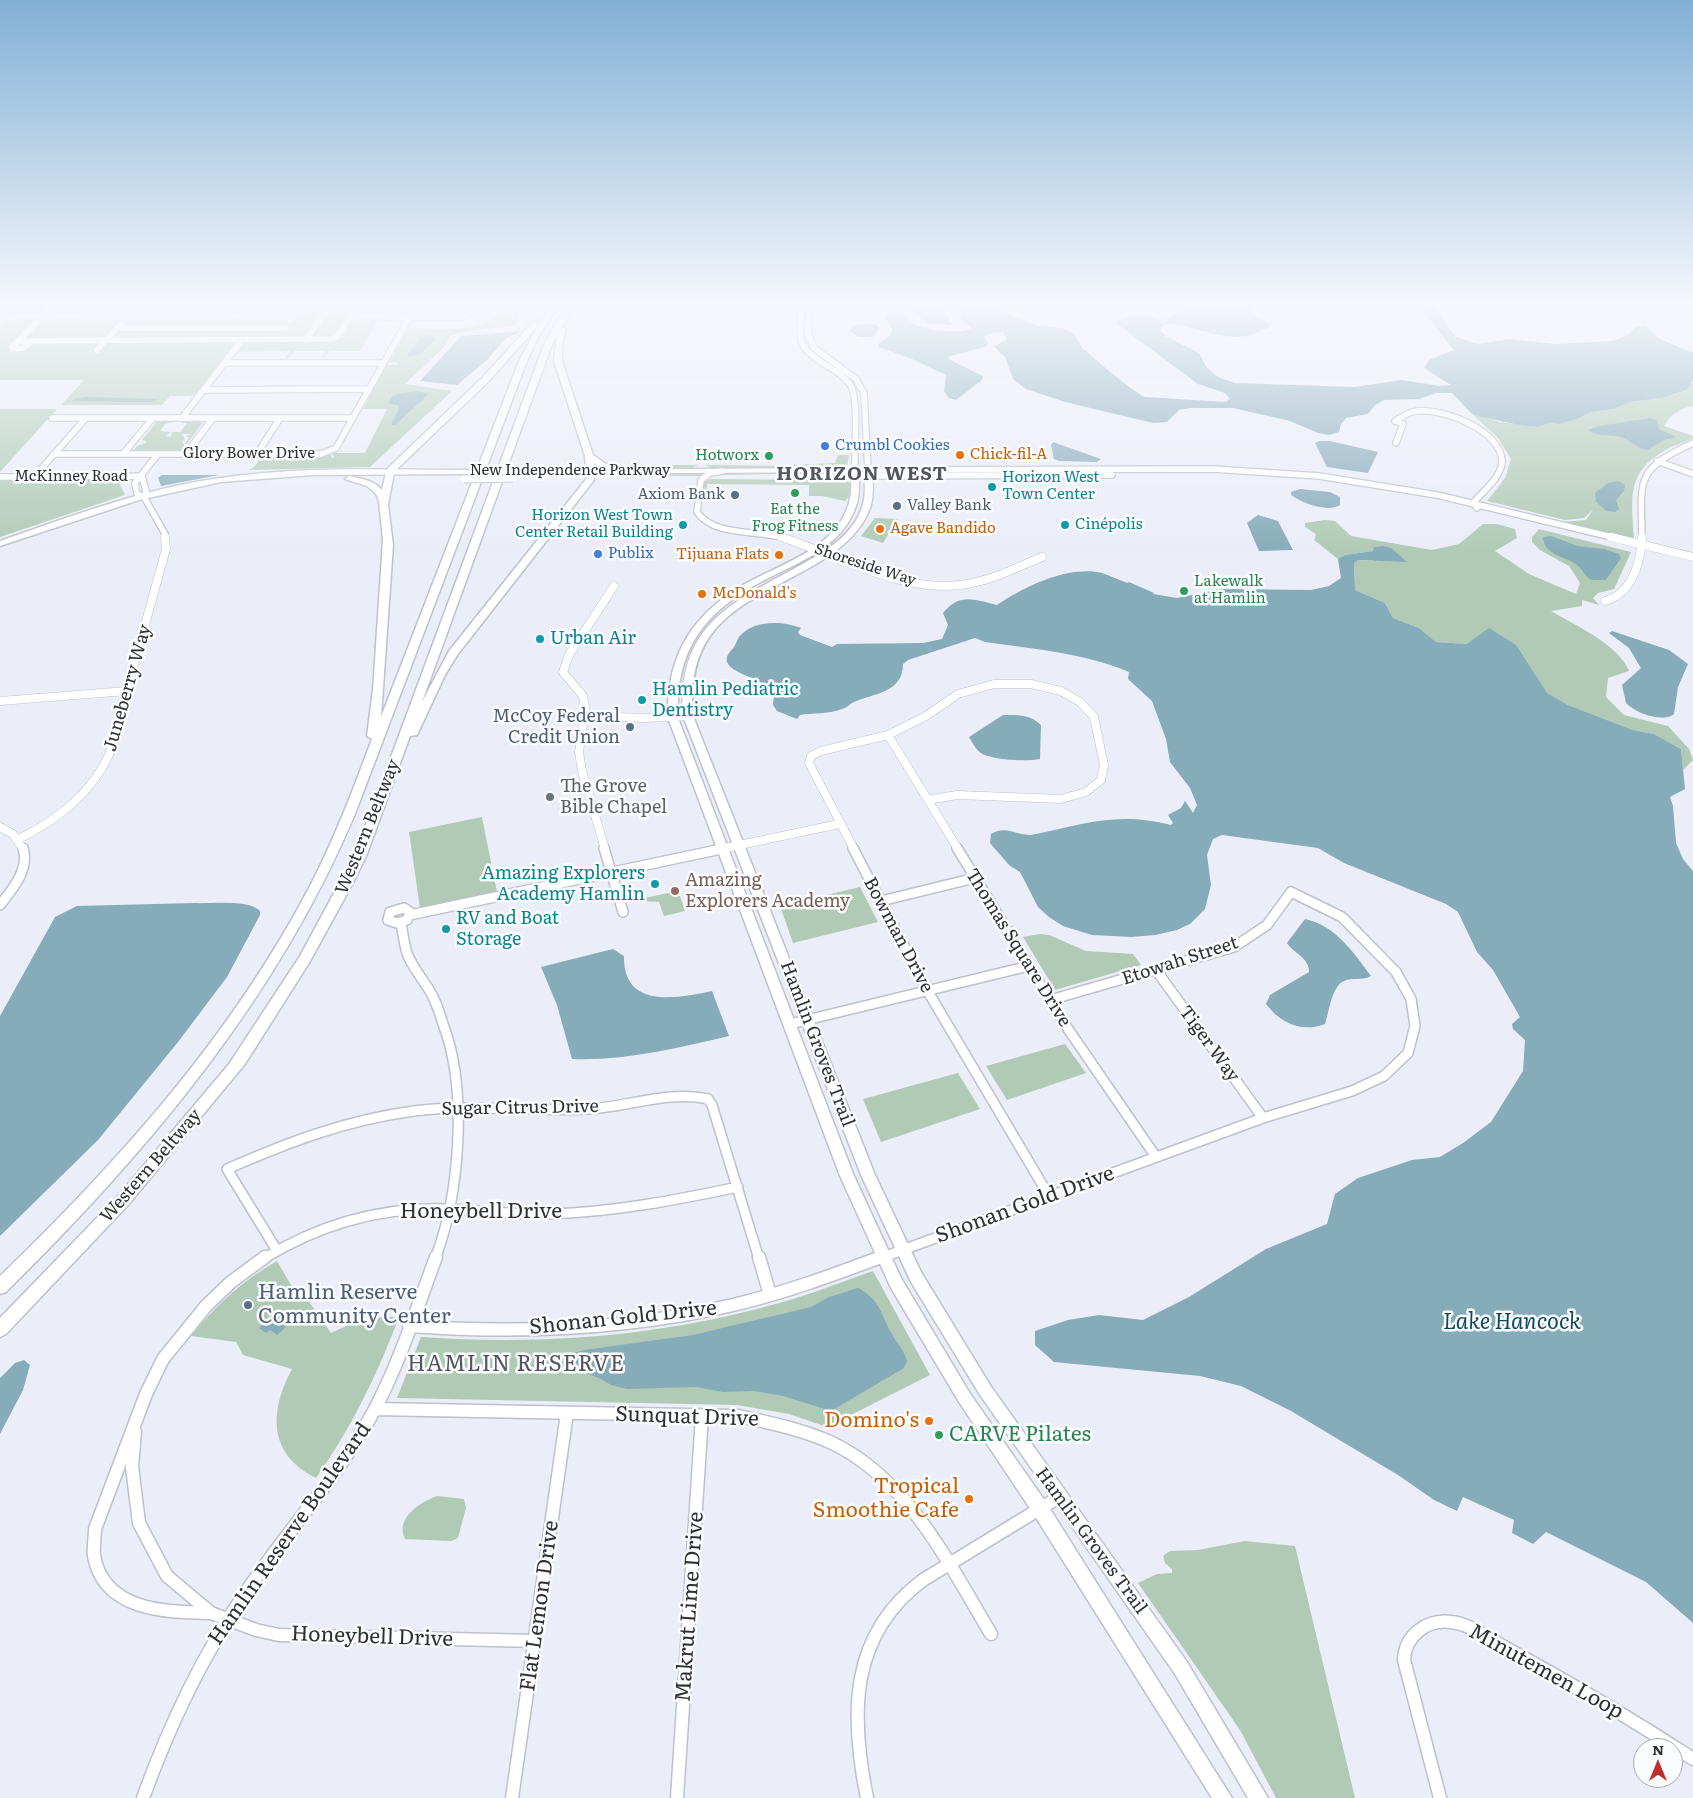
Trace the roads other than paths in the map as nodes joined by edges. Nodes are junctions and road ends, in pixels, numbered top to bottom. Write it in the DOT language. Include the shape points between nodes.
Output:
graph roads {
  1 [pos="207,386"];
  2 [pos="370,386"];
  3 [pos="479,386"];
  4 [pos="513,386"];
  5 [pos="532,386"];
  6 [pos="566,386"];
  7 [pos="850,386"];
  8 [pos="860,386"];
  9 [pos="368,389"];
  10 [pos="204,390"];
  11 [pos="853,403"];
  12 [pos="864,403"];
  13 [pos="52,418"];
  14 [pos="86,418"];
  15 [pos="153,418"];
  16 [pos="182,418"];
  17 [pos="213,418"];
  18 [pos="280,418"];
  19 [pos="353,418"];
  20 [pos="1396,443"];
  21 [pos="1693,444"];
  22 [pos="54,454"];
  23 [pos="123,454"];
  24 [pos="158,454"];
  25 [pos="186,454"];
  26 [pos="257,454"];
  27 [pos="589,456"];
  28 [pos="1658,461"];
  29 [pos="723,470"];
  30 [pos="626,471"];
  31 [pos="862,473"];
  32 [pos="1693,474"];
  33 [pos="591,475"];
  34 [pos="142,476"];
  35 [pos="390,476"];
  36 [pos="0,477"];
  37 [pos="34,477"];
  38 [pos="702,477"];
  39 [pos="349,479"];
  40 [pos="146,500"];
  41 [pos="383,500"];
  42 [pos="1477,508"];
  43 [pos="0,544"];
  44 [pos="1642,547"];
  45 [pos="822,551"];
  46 [pos="0,552"];
  47 [pos="1693,556"];
  48 [pos="1042,557"];
  49 [pos="1693,562"];
  50 [pos="614,586"];
  51 [pos="1605,601"];
  52 [pos="127,691"];
  53 [pos="0,701"];
  54 [pos="584,716"];
  55 [pos="688,716"];
  56 [pos="673,718"];
  57 [pos="888,735"];
  58 [pos="393,768"];
  59 [pos="357,791"];
  60 [pos="928,800"];
  61 [pos="839,824"];
  62 [pos="0,827"];
  63 [pos="19,839"];
  64 [pos="738,846"];
  65 [pos="723,849"];
  66 [pos="612,872"];
  67 [pos="975,878"];
  68 [pos="1291,892"];
  69 [pos="881,901"];
  70 [pos="0,905"];
  71 [pos="623,912"];
  72 [pos="1029,966"];
  73 [pos="1156,970"];
  74 [pos="927,990"];
  75 [pos="1050,1000"];
  76 [pos="807,1020"];
  77 [pos="790,1024"];
  78 [pos="458,1108"];
  79 [pos="1263,1118"];
  80 [pos="1156,1157"];
  81 [pos="738,1188"];
  82 [pos="1048,1196"];
  83 [pos="450,1210"];
  84 [pos="276,1249"];
  85 [pos="902,1250"];
  86 [pos="883,1256"];
  87 [pos="0,1286"];
  88 [pos="770,1295"];
  89 [pos="409,1326"];
  90 [pos="0,1329"];
  91 [pos="375,1409"];
  92 [pos="567,1413"];
  93 [pos="702,1416"];
  94 [pos="136,1421"];
  95 [pos="1058,1497"];
  96 [pos="1039,1508"];
  97 [pos="948,1564"];
  98 [pos="211,1613"];
  99 [pos="227,1621"];
  100 [pos="991,1634"];
  101 [pos="536,1641"];
  102 [pos="1693,1759"];
  103 [pos="143,1798"];
  104 [pos="512,1798"];
  105 [pos="677,1798"];
  106 [pos="868,1798"];
  107 [pos="1223,1798"];
  108 [pos="1259,1798"];
  109 [pos="1440,1798"];
  1 -- 10 [label="street"];
  2 -- 9 [label="street, Glory Bower Drive"];
  3 -- 35 [label="highway" via="391,469"];
  4 -- 59 [label="highway, Western Beltway"];
  5 -- 58 [label="highway, Western Beltway"];
  6 -- 27 [label="highway"];
  7 -- 11 [label="street, Hamlin Groves Trail"];
  8 -- 12 [label="street, Hamlin Groves Trail"];
  9 -- 10 [label="street"];
  9 -- 19 [label="street, Glory Bower Drive"];
  10 -- 16 [label="street"];
  11 -- 12 [label="street"];
  11 -- 31 [label="street, Hamlin Groves Trail"];
  12 -- 31 [label="street, Hamlin Groves Trail"];
  13 -- 14 [label="street"];
  14 -- 15 [label="street"];
  14 -- 22 [label="street"];
  15 -- 16 [label="street"];
  15 -- 23 [label="street"];
  16 -- 17 [label="street"];
  17 -- 18 [label="street"];
  17 -- 25 [label="street"];
  18 -- 19 [label="street"];
  18 -- 26 [label="street"];
  19 -- 26 [label="street, Glory Bower Drive" via="336,448 330,452"];
  20 -- 42 [label="street" via="1403,424 1395,421 1413,412 1464,419 1478,426 1496,445 1502,461 1500,472 1474,502"];
  21 -- 28 [label="street"];
  22 -- 23 [label="street, Glory Bower Drive"];
  22 -- 37 [label="street"];
  23 -- 24 [label="street, Glory Bower Drive"];
  24 -- 25 [label="street, Glory Bower Drive"];
  24 -- 34 [label="street"];
  25 -- 26 [label="street, Glory Bower Drive"];
  27 -- 30 [label="highway" via="603,466"];
  27 -- 33 [label="highway"];
  28 -- 32 [label="street"];
  28 -- 44 [label="street" via="1646,474 1639,491"];
  29 -- 30 [label="main road, New Independence Parkway"];
  29 -- 31 [label="main road, New Independence Parkway"];
  29 -- 38 [label="street"];
  30 -- 33 [label="main road, New Independence Parkway"];
  31 -- 38 [label="main road, New Independence Parkway"];
  31 -- 42 [label="street, New Independence Parkway" via="1240,475 1352,485"];
  31 -- 45 [label="main road, Hamlin Groves Trail" via="869,494 864,512 851,531"];
  33 -- 35 [label="main road, New Independence Parkway, bridge"];
  33 -- 38 [label="main road, New Independence Parkway"];
  33 -- 58 [label="highway" via="453,653"];
  34 -- 37 [label="street, McKinney Road"];
  34 -- 40 [label="street, Juneberry Way" via="134,487 137,494"];
  35 -- 39 [label="main road, New Independence Parkway"];
  35 -- 40 [label="main road, New Independence Parkway" via="259,476 220,480"];
  35 -- 41 [label="highway"];
  36 -- 37 [label="street, McKinney Road"];
  38 -- 45 [label="street, Shoreside Way" via="697,512 706,523 777,536"];
  39 -- 40 [label="main road, New Independence Parkway" via="238,484"];
  39 -- 41 [label="highway" via="375,486"];
  40 -- 43 [label="main road, New Independence Parkway"];
  40 -- 46 [label="main road, New Independence Parkway"];
  40 -- 52 [label="street, Juneberry Way" via="165,534 166,550"];
  41 -- 59 [label="highway" via="388,542 379,699"];
  42 -- 44 [label="street, New Independence Parkway"];
  44 -- 47 [label="street, New Independence Parkway"];
  44 -- 49 [label="street, New Independence Parkway"];
  44 -- 51 [label="street" via="1638,568 1628,583 1616,598"];
  45 -- 48 [label="street, Shoreside Way" via="890,576 941,586 971,584"];
  45 -- 55 [label="main road, Hamlin Groves Trail" via="744,599 710,631 690,666 685,689"];
  45 -- 56 [label="main road, Hamlin Groves Trail" via="737,593 712,613 690,639 679,659 673,678"];
  50 -- 54 [label="street" via="563,666 563,672 583,696"];
  52 -- 53 [label="street"];
  52 -- 63 [label="street, Juneberry Way" via="109,755 93,784 59,816"];
  54 -- 56 [label="street"];
  54 -- 66 [label="street" via="579,752 582,771"];
  55 -- 56 [label="street"];
  55 -- 64 [label="main road, Hamlin Groves Trail"];
  56 -- 65 [label="main road, Hamlin Groves Trail"];
  57 -- 60 [label="street, Thomas Square Drive"];
  57 -- 60 [label="street, Bowman Drive" via="926,716 958,694 1000,684 1031,684 1061,691 1080,702 1094,717 1104,765 1101,780 1086,792 1061,799 963,795"];
  57 -- 61 [label="street, Bowman Drive" via="811,756 810,766"];
  58 -- 90 [label="highway, Western Beltway" via="361,854 343,891 286,991 238,1062 164,1154"];
  59 -- 87 [label="highway, Western Beltway" via="328,862 292,930 209,1055 144,1135"];
  60 -- 67 [label="street, Thomas Square Drive"];
  61 -- 64 [label="street"];
  61 -- 69 [label="street, Bowman Drive"];
  62 -- 63 [label="street"];
  63 -- 70 [label="street" via="26,852 24,866"];
  64 -- 65 [label="street"];
  64 -- 76 [label="main road, Hamlin Groves Trail"];
  65 -- 66 [label="street"];
  65 -- 77 [label="main road, Hamlin Groves Trail"];
  66 -- 71 [label="street"];
  66 -- 78 [label="street, Hamlin Reserve Boulevard" via="406,919 407,954 432,995 453,1052"];
  67 -- 69 [label="street"];
  67 -- 72 [label="street, Thomas Square Drive"];
  68 -- 73 [label="street, Etowah Street" via="1267,925 1234,947"];
  68 -- 79 [label="street, Shonan Gold Drive" via="1342,917 1367,940 1396,972 1411,999 1415,1026 1408,1053 1384,1076 1352,1092"];
  69 -- 74 [label="street, Bowman Drive"];
  72 -- 74 [label="street"];
  72 -- 75 [label="street, Thomas Square Drive"];
  73 -- 75 [label="street, Etowah Street"];
  73 -- 79 [label="street, Tiger Way"];
  74 -- 76 [label="street"];
  74 -- 82 [label="street, Bowman Drive"];
  75 -- 80 [label="street, Thomas Square Drive"];
  76 -- 77 [label="street"];
  76 -- 85 [label="main road, Hamlin Groves Trail" via="868,1175"];
  77 -- 86 [label="main road, Hamlin Groves Trail" via="847,1176"];
  78 -- 81 [label="street, Sugar Citrus Drive" via="589,1109 691,1094 701,1096 712,1105"];
  78 -- 83 [label="street, Hamlin Reserve Boulevard"];
  78 -- 84 [label="street, Sugar Citrus Drive" via="414,1111 332,1127 228,1169"];
  79 -- 80 [label="street, Shonan Gold Drive"];
  80 -- 82 [label="street, Shonan Gold Drive"];
  81 -- 83 [label="street, Honeybell Drive" via="669,1202 579,1212 510,1214"];
  81 -- 88 [label="street, Sugar Citrus Drive"];
  82 -- 85 [label="street, Shonan Gold Drive"];
  83 -- 84 [label="street, Honeybell Drive" via="402,1210 358,1217 322,1228"];
  83 -- 89 [label="street, Hamlin Reserve Boulevard"];
  84 -- 94 [label="street, Honeybell Drive" via="218,1293 178,1337 148,1387"];
  85 -- 86 [label="street, Shonan Gold Drive"];
  85 -- 95 [label="main road, Hamlin Groves Trail" via="957,1347"];
  86 -- 88 [label="street, Shonan Gold Drive"];
  86 -- 96 [label="main road, Hamlin Groves Trail" via="940,1359"];
  88 -- 89 [label="street, Shonan Gold Drive" via="668,1317 568,1328 496,1331"];
  89 -- 91 [label="street, Hamlin Reserve Boulevard"];
  91 -- 92 [label="street, Sunquat Drive"];
  91 -- 99 [label="street, Hamlin Reserve Boulevard" via="330,1481"];
  92 -- 93 [label="street, Sunquat Drive"];
  92 -- 101 [label="street, Flat Lemon Drive"];
  93 -- 97 [label="street, Sunquat Drive" via="739,1416 797,1428 856,1456 903,1498 922,1521"];
  93 -- 105 [label="street, Makrut Lime Drive"];
  94 -- 98 [label="street, Honeybell Drive" via="132,1467 139,1523 167,1576"];
  94 -- 98 [label="street, Honeybell Drive" via="95,1529 94,1554 101,1575 130,1604 153,1611"];
  95 -- 96 [label="street"];
  95 -- 108 [label="main road, Hamlin Groves Trail" via="1181,1668"];
  96 -- 97 [label="street"];
  96 -- 107 [label="main road, Hamlin Groves Trail"];
  97 -- 100 [label="street, Sunquat Drive"];
  97 -- 106 [label="street" via="907,1592 883,1623 867,1652 857,1694 855,1728"];
  98 -- 99 [label="street, Honeybell Drive"];
  99 -- 101 [label="street, Honeybell Drive" via="279,1634"];
  99 -- 103 [label="street, Hamlin Reserve Boulevard" via="203,1660 163,1742"];
  101 -- 104 [label="street, Flat Lemon Drive"];
  102 -- 109 [label="street, Minutemen Loop" via="1540,1666 1464,1626 1438,1622 1415,1632 1404,1655 1406,1674"];
}
